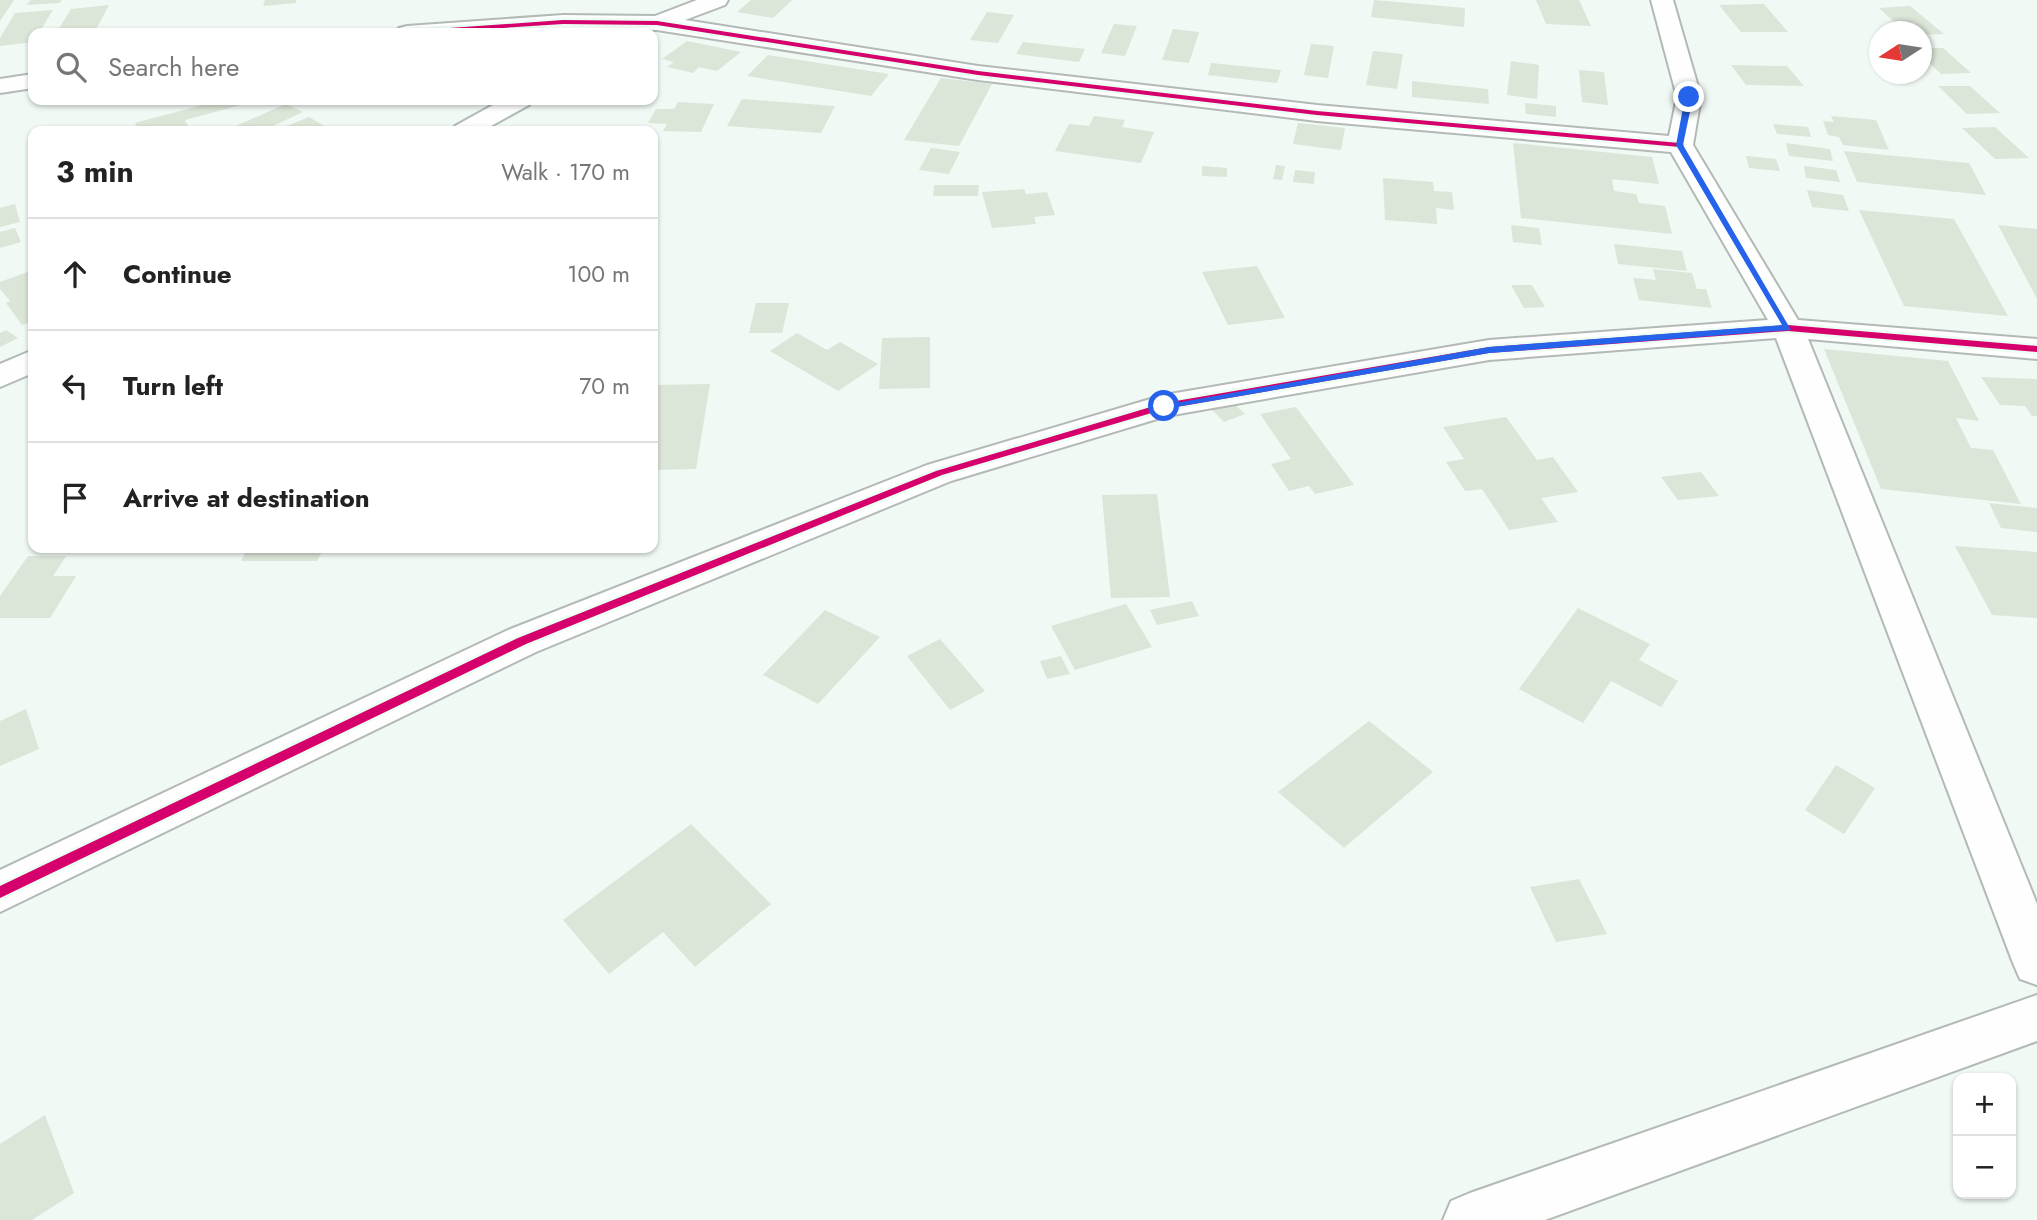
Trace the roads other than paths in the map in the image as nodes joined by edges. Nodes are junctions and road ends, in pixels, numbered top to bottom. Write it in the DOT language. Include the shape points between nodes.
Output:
graph roads {
  1 [pos="717,0"];
  2 [pos="1662,0"];
  3 [pos="470,28"];
  4 [pos="648,28"];
  5 [pos="658,29"];
  6 [pos="28,82"];
  7 [pos="0,86"];
  8 [pos="511,105"];
  9 [pos="473,126"];
  10 [pos="1679,145"];
  11 [pos="1788,328"];
  12 [pos="2037,349"];
  13 [pos="28,363"];
  14 [pos="0,377"];
  15 [pos="0,892"];
  16 [pos="2037,963"];
  17 [pos="2037,1018"];
  18 [pos="1470,1220"];
  1 -- 4 [label="street"];
  2 -- 10 [label="street" via="1689,97"];
  3 -- 4 [label="street" via="621,20"];
  5 -- 10 [label="street" via="1317,113"];
  6 -- 7 [label="street"];
  8 -- 9 [label="street"];
  10 -- 11 [label="street"];
  11 -- 12 [label="street"];
  11 -- 15 [label="street" via="1462,355 1164,406 939,473 522,640"];
  11 -- 16 [label="street"];
  13 -- 14 [label="street"];
  17 -- 18 [label="street"];
}
